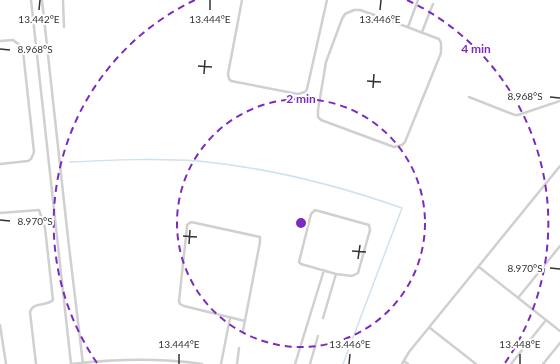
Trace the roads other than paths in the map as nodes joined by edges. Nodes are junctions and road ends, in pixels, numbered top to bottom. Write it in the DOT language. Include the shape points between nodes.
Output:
graph roads {
  1 [pos="31,0"];
  2 [pos="42,0"];
  3 [pos="63,0"];
  4 [pos="242,0"];
  5 [pos="327,0"];
  6 [pos="418,0"];
  7 [pos="432,4"];
  8 [pos="64,27"];
  9 [pos="408,27"];
  10 [pos="422,32"];
  11 [pos="0,41"];
  12 [pos="469,97"];
  13 [pos="560,101"];
  14 [pos="0,164"];
  15 [pos="560,166"];
  16 [pos="0,213"];
  17 [pos="560,246"];
  18 [pos="479,267"];
  19 [pos="324,270"];
  20 [pos="336,274"];
  21 [pos="518,298"];
  22 [pos="230,318"];
  23 [pos="323,318"];
  24 [pos="546,320"];
  25 [pos="245,321"];
  26 [pos="0,324"];
  27 [pos="430,328"];
  28 [pos="243,331"];
  29 [pos="560,331"];
  30 [pos="318,336"];
  31 [pos="560,343"];
  32 [pos="240,348"];
  33 [pos="403,362"];
  34 [pos="83,363"];
  35 [pos="6,364"];
  36 [pos="36,364"];
  37 [pos="72,364"];
  38 [pos="202,364"];
  39 [pos="221,364"];
  40 [pos="236,364"];
  41 [pos="295,364"];
  42 [pos="310,364"];
  43 [pos="408,364"];
  44 [pos="476,364"];
  45 [pos="511,364"];
  46 [pos="543,364"];
  1 -- 37 [label="lane"];
  2 -- 34 [label="lane"];
  3 -- 8 [label="lane"];
  4 -- 5 [label="lane" via="229,79 298,94 307,89"];
  6 -- 9 [label="lane"];
  7 -- 10 [label="lane"];
  9 -- 10 [label="lane"];
  9 -- 10 [label="lane" via="360,10 345,14 326,62 318,110 318,117 321,120 394,147 405,142 441,53 439,39"];
  11 -- 14 [label="lane" via="13,40 23,51 34,152 31,159"];
  12 -- 13 [label="lane" via="515,115"];
  15 -- 18 [label="lane"];
  16 -- 36 [label="lane" via="39,210 45,228 52,300 50,303 31,307"];
  17 -- 21 [label="lane"];
  18 -- 21 [label="lane"];
  18 -- 27 [label="lane"];
  19 -- 20 [label="lane"];
  19 -- 20 [label="lane" via="299,262 311,214 315,210 369,225 370,228 358,274"];
  19 -- 41 [label="lane"];
  20 -- 23 [label="lane"];
  21 -- 24 [label="lane"];
  22 -- 25 [label="lane"];
  22 -- 25 [label="lane" via="184,306 179,302 187,227 191,222 260,237"];
  22 -- 39 [label="lane"];
  24 -- 29 [label="lane"];
  24 -- 45 [label="lane"];
  25 -- 28 [label="lane"];
  26 -- 35 [label="lane"];
  27 -- 33 [label="lane"];
  27 -- 44 [label="lane"];
  30 -- 42 [label="lane"];
  31 -- 46 [label="lane"];
  32 -- 40 [label="lane"];
  33 -- 43 [label="lane"];
  34 -- 37 [label="lane"];
  34 -- 38 [label="lane" via="149,360"];
}
